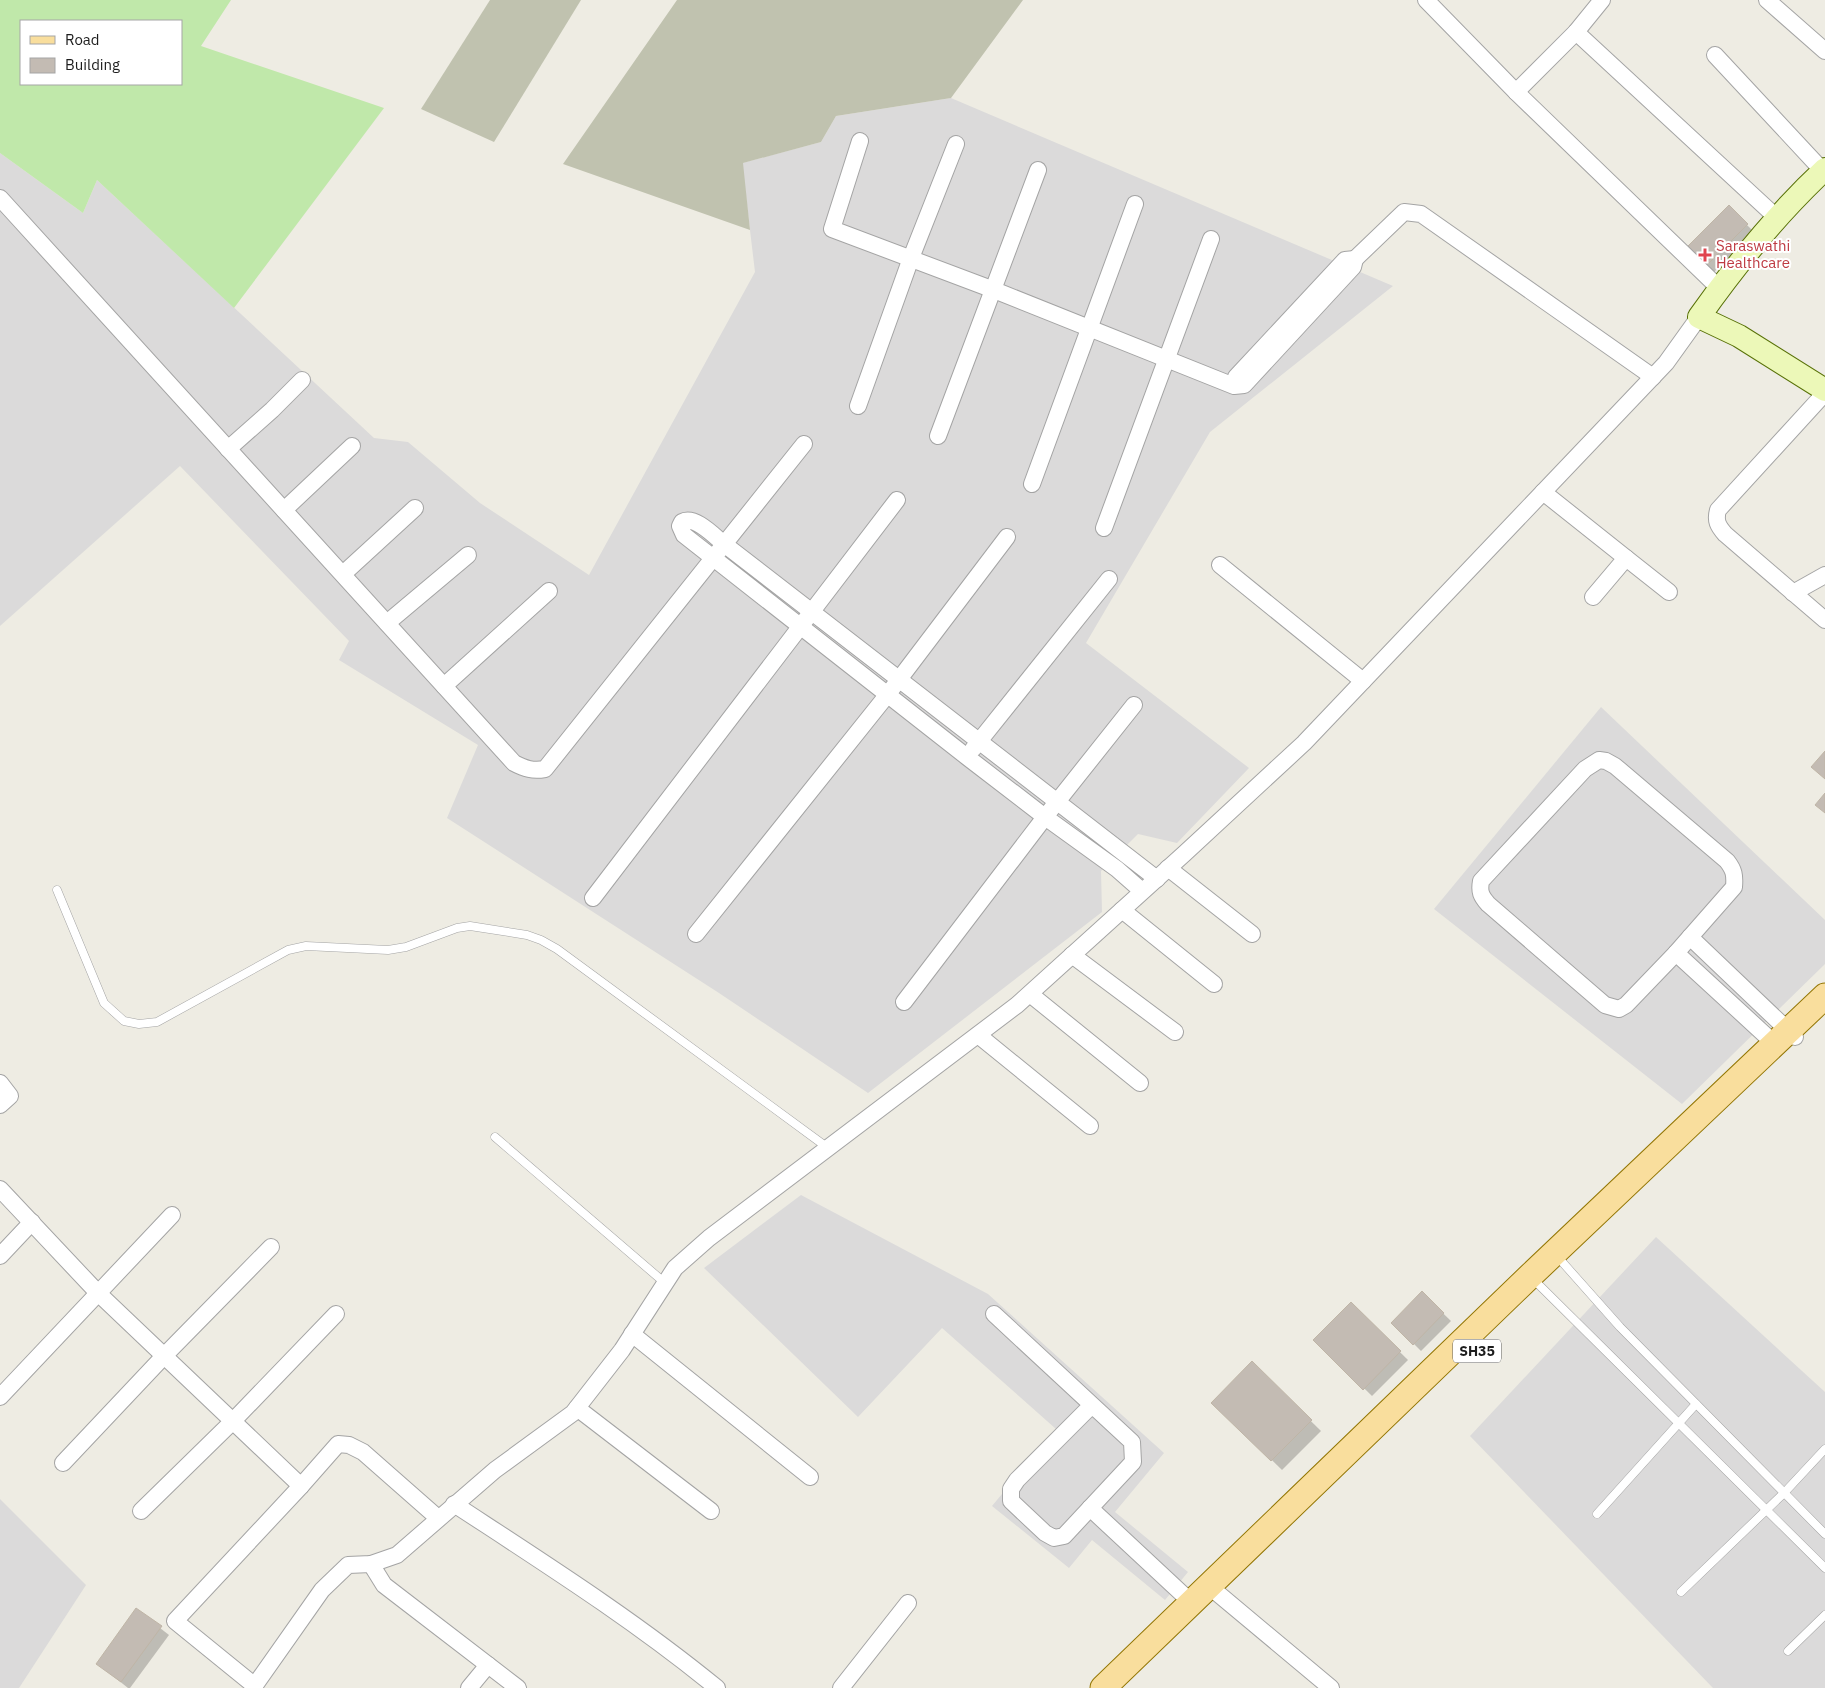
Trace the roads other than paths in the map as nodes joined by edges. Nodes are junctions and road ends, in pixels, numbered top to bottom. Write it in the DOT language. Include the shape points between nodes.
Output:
graph roads {
  1 [pos="1426,0"];
  2 [pos="1602,0"];
  3 [pos="1767,0"];
  4 [pos="1576,32"];
  5 [pos="1825,51"];
  6 [pos="1714,55"];
  7 [pos="1516,92"];
  8 [pos="860,141"];
  9 [pos="956,144"];
  10 [pos="1038,170"];
  11 [pos="1824,170"];
  12 [pos="0,198"];
  13 [pos="1135,204"];
  14 [pos="1776,217"];
  15 [pos="1211,239"];
  16 [pos="911,258"];
  17 [pos="1719,288"];
  18 [pos="994,290"];
  19 [pos="1700,316"];
  20 [pos="1088,328"];
  21 [pos="1168,359"];
  22 [pos="1652,377"];
  23 [pos="302,380"];
  24 [pos="1825,392"];
  25 [pos="858,406"];
  26 [pos="938,436"];
  27 [pos="804,444"];
  28 [pos="352,446"];
  29 [pos="228,449"];
  30 [pos="1032,484"];
  31 [pos="1543,492"];
  32 [pos="897,500"];
  33 [pos="415,508"];
  34 [pos="284,510"];
  35 [pos="1104,528"];
  36 [pos="1006,537"];
  37 [pos="724,544"];
  38 [pos="468,555"];
  39 [pos="713,557"];
  40 [pos="1626,558"];
  41 [pos="1220,565"];
  42 [pos="343,574"];
  43 [pos="1825,575"];
  44 [pos="1109,579"];
  45 [pos="549,591"];
  46 [pos="1669,592"];
  47 [pos="1793,593"];
  48 [pos="1593,597"];
  49 [pos="812,613"];
  50 [pos="1825,620"];
  51 [pos="388,624"];
  52 [pos="801,626"];
  53 [pos="898,680"];
  54 [pos="1363,681"];
  55 [pos="444,686"];
  56 [pos="888,694"];
  57 [pos="1134,705"];
  58 [pos="979,742"];
  59 [pos="967,757"];
  60 [pos="1057,802"];
  61 [pos="1045,817"];
  62 [pos="1162,874"];
  63 [pos="56,890"];
  64 [pos="1142,892"];
  65 [pos="593,898"];
  66 [pos="1122,910"];
  67 [pos="696,934"];
  68 [pos="1252,934"];
  69 [pos="1690,937"];
  70 [pos="1676,953"];
  71 [pos="1072,955"];
  72 [pos="1735,980"];
  73 [pos="1214,984"];
  74 [pos="1030,994"];
  75 [pos="1722,996"];
  76 [pos="1825,996"];
  77 [pos="904,1002"];
  78 [pos="1825,1012"];
  79 [pos="1175,1032"];
  80 [pos="978,1035"];
  81 [pos="1787,1038"];
  82 [pos="0,1082"];
  83 [pos="1140,1083"];
  84 [pos="0,1105"];
  85 [pos="1090,1126"];
  86 [pos="495,1137"];
  87 [pos="828,1148"];
  88 [pos="0,1189"];
  89 [pos="172,1215"];
  90 [pos="32,1222"];
  91 [pos="271,1247"];
  92 [pos="0,1256"];
  93 [pos="1560,1260"];
  94 [pos="665,1283"];
  95 [pos="1536,1283"];
  96 [pos="98,1292"];
  97 [pos="336,1314"];
  98 [pos="994,1314"];
  99 [pos="632,1334"];
  100 [pos="164,1356"];
  101 [pos="0,1397"];
  102 [pos="1696,1404"];
  103 [pos="1092,1405"];
  104 [pos="577,1408"];
  105 [pos="232,1422"];
  106 [pos="1678,1423"];
  107 [pos="1825,1449"];
  108 [pos="63,1463"];
  109 [pos="810,1477"];
  110 [pos="301,1486"];
  111 [pos="1784,1493"];
  112 [pos="454,1504"];
  113 [pos="1090,1508"];
  114 [pos="1766,1510"];
  115 [pos="141,1511"];
  116 [pos="711,1511"];
  117 [pos="1596,1514"];
  118 [pos="438,1518"];
  119 [pos="1825,1534"];
  120 [pos="370,1564"];
  121 [pos="1825,1568"];
  122 [pos="1682,1592"];
  123 [pos="1207,1595"];
  124 [pos="908,1603"];
  125 [pos="1825,1615"];
  126 [pos="1788,1651"];
  127 [pos="488,1665"];
  128 [pos="254,1687"];
  129 [pos="469,1688"];
  130 [pos="518,1688"];
  131 [pos="717,1688"];
  132 [pos="841,1688"];
  133 [pos="1103,1688"];
  134 [pos="1128,1688"];
  135 [pos="1331,1688"];
  1 -- 7 [label="street"];
  2 -- 4 [label="street"];
  3 -- 5 [label="street"];
  4 -- 7 [label="street"];
  4 -- 14 [label="street"];
  6 -- 11 [label="street"];
  7 -- 17 [label="street"];
  8 -- 16 [label="street" via="832,229"];
  9 -- 16 [label="street"];
  10 -- 18 [label="street"];
  11 -- 14 [label="street"];
  12 -- 29 [label="street"];
  13 -- 20 [label="street"];
  14 -- 17 [label="street"];
  15 -- 21 [label="street"];
  16 -- 18 [label="street"];
  16 -- 25 [label="street"];
  17 -- 19 [label="street"];
  18 -- 20 [label="street"];
  18 -- 26 [label="street"];
  19 -- 22 [label="street"];
  19 -- 24 [label="street" via="1739,336"];
  20 -- 21 [label="street"];
  20 -- 30 [label="street"];
  21 -- 22 [label="street" via="1234,386 1244,385 1353,267 1354,259 1404,212 1421,214"];
  21 -- 35 [label="street"];
  22 -- 31 [label="street"];
  23 -- 29 [label="street"];
  24 -- 47 [label="street" via="1718,510 1716,518 1725,534"];
  27 -- 37 [label="street"];
  28 -- 34 [label="street"];
  29 -- 34 [label="street"];
  31 -- 40 [label="street"];
  31 -- 54 [label="street"];
  32 -- 49 [label="street"];
  33 -- 42 [label="street"];
  34 -- 42 [label="street"];
  36 -- 53 [label="street"];
  37 -- 39 [label="street"];
  37 -- 39 [label="street" via="697,523 691,520 682,522 680,526 684,535"];
  37 -- 49 [label="street"];
  38 -- 51 [label="street"];
  39 -- 52 [label="street"];
  39 -- 55 [label="street" via="545,770 525,769 514,763"];
  40 -- 46 [label="street"];
  40 -- 48 [label="street"];
  41 -- 54 [label="street"];
  42 -- 51 [label="street"];
  43 -- 47 [label="street"];
  44 -- 58 [label="street"];
  45 -- 55 [label="street"];
  47 -- 50 [label="street"];
  49 -- 52 [label="street"];
  49 -- 53 [label="street"];
  51 -- 55 [label="street"];
  52 -- 56 [label="street"];
  52 -- 65 [label="street"];
  53 -- 56 [label="street"];
  53 -- 58 [label="street"];
  54 -- 62 [label="street" via="1304,743"];
  56 -- 59 [label="street"];
  56 -- 67 [label="street"];
  57 -- 60 [label="street"];
  58 -- 59 [label="street"];
  58 -- 60 [label="street"];
  59 -- 61 [label="street"];
  60 -- 61 [label="street"];
  60 -- 62 [label="street"];
  61 -- 64 [label="street" via="1117,869"];
  61 -- 77 [label="street"];
  62 -- 64 [label="street"];
  62 -- 68 [label="street"];
  63 -- 87 [label="lane" via="104,1003 124,1022 139,1024 157,1022 288,950 306,946 388,950 470,926 541,940"];
  64 -- 66 [label="street"];
  66 -- 71 [label="street"];
  66 -- 73 [label="street"];
  69 -- 70 [label="street"];
  69 -- 70 [label="street" via="1734,887 1734,870 1616,766 1606,761 1599,760 1585,769 1481,881 1479,890 1488,904 1605,1005 1619,1008 1626,1005"];
  69 -- 72 [label="street"];
  70 -- 75 [label="street"];
  71 -- 74 [label="street"];
  71 -- 79 [label="street"];
  72 -- 75 [label="street"];
  72 -- 81 [label="street"];
  74 -- 80 [label="street"];
  74 -- 83 [label="street"];
  75 -- 81 [label="street"];
  76 -- 81 [label="main road"];
  78 -- 81 [label="main road, SH35"];
  80 -- 85 [label="street"];
  80 -- 87 [label="street"];
  81 -- 93 [label="main road, SH35" via="1651,1180"];
  82 -- 84 [label="street" via="10,1096"];
  86 -- 94 [label="lane"];
  87 -- 94 [label="street" via="709,1238 675,1268"];
  88 -- 90 [label="street"];
  89 -- 96 [label="street"];
  90 -- 92 [label="street"];
  90 -- 96 [label="street"];
  91 -- 100 [label="street"];
  93 -- 95 [label="main road, SH35"];
  93 -- 102 [label="lane"];
  94 -- 99 [label="street"];
  95 -- 106 [label="lane"];
  95 -- 123 [label="main road, SH35"];
  96 -- 100 [label="street"];
  96 -- 101 [label="street"];
  97 -- 105 [label="street"];
  98 -- 103 [label="street"];
  99 -- 104 [label="street"];
  99 -- 109 [label="street"];
  100 -- 105 [label="street"];
  100 -- 108 [label="street"];
  102 -- 106 [label="lane"];
  102 -- 111 [label="lane"];
  103 -- 113 [label="street" via="1132,1442 1134,1452 1133,1462"];
  103 -- 113 [label="street" via="1011,1489 1011,1501 1054,1538 1064,1536"];
  104 -- 112 [label="street"];
  104 -- 116 [label="street"];
  105 -- 110 [label="street"];
  105 -- 115 [label="street"];
  106 -- 114 [label="lane"];
  106 -- 117 [label="lane"];
  107 -- 111 [label="lane"];
  110 -- 118 [label="street" via="338,1444 349,1445 363,1452"];
  110 -- 128 [label="street" via="175,1622"];
  111 -- 114 [label="lane"];
  111 -- 119 [label="lane"];
  112 -- 118 [label="street"];
  112 -- 131 [label="street" via="599,1599"];
  113 -- 123 [label="street"];
  114 -- 121 [label="lane"];
  114 -- 122 [label="lane"];
  118 -- 120 [label="street" via="397,1555"];
  120 -- 127 [label="street" via="384,1585"];
  120 -- 128 [label="street" via="348,1565 322,1590"];
  123 -- 133 [label="main road"];
  123 -- 134 [label="main road, SH35"];
  123 -- 135 [label="street"];
  124 -- 132 [label="street"];
  125 -- 126 [label="lane"];
  127 -- 129 [label="street"];
  127 -- 130 [label="street"];
}
